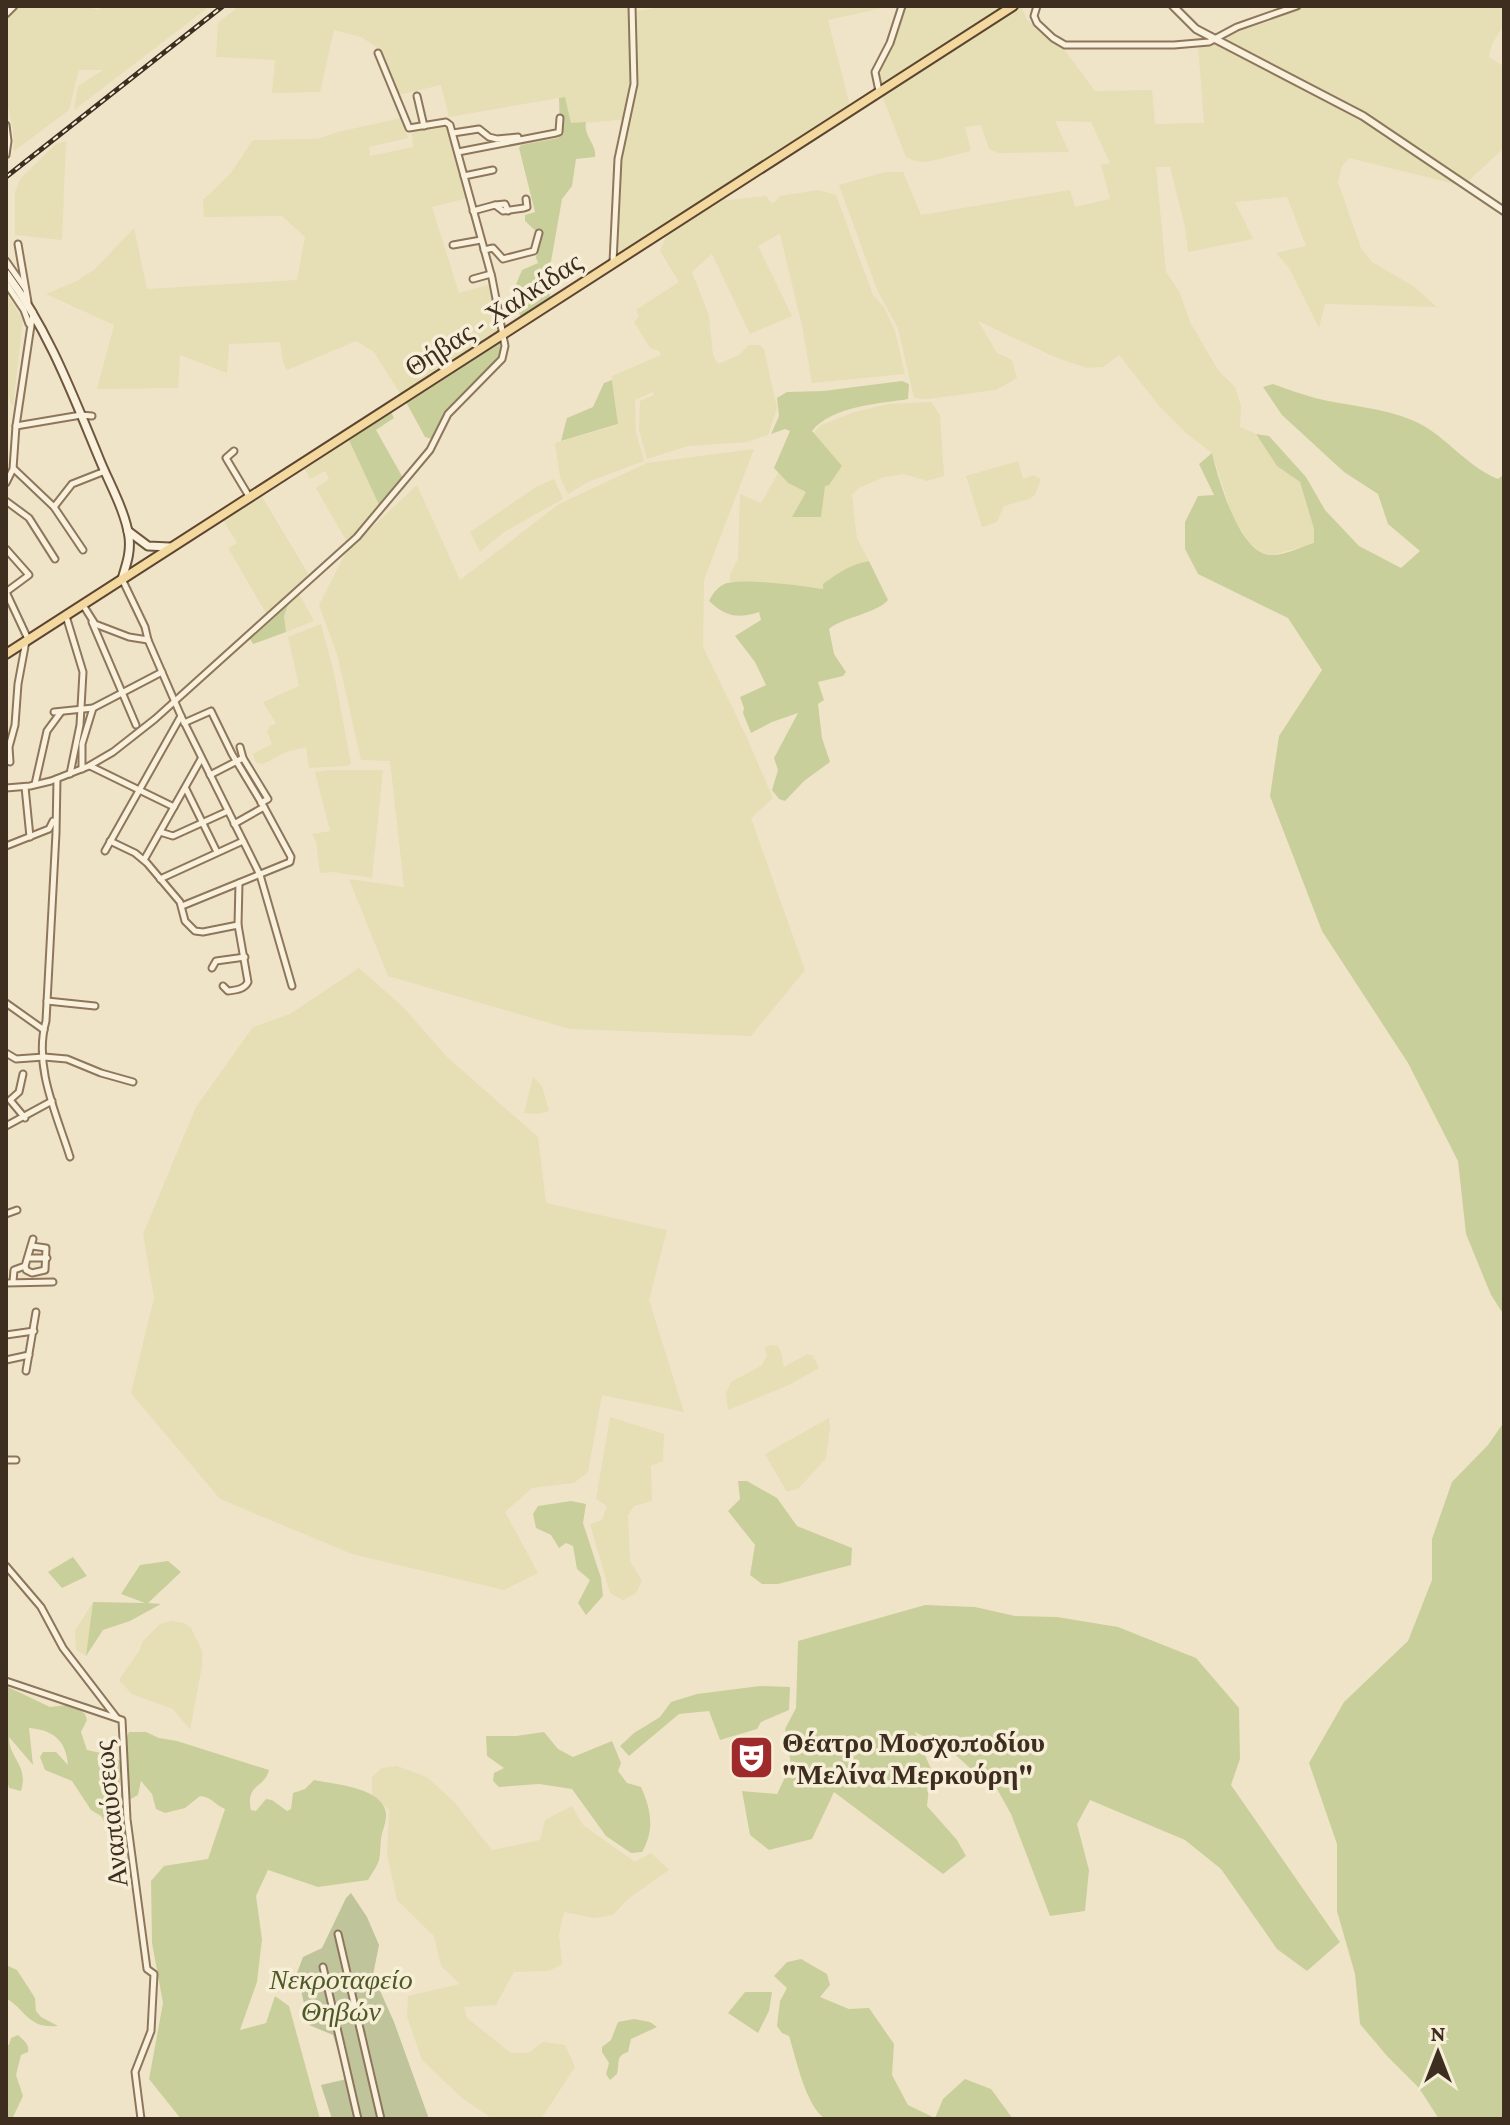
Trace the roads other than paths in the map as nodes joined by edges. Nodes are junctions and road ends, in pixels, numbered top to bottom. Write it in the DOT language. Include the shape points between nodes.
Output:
graph roads {
  1 [pos="14,6"];
  2 [pos="632,6"];
  3 [pos="902,6"];
  4 [pos="1037,6"];
  5 [pos="1173,6"];
  6 [pos="1297,6"];
  7 [pos="1009,8"];
  8 [pos="6,14"];
  9 [pos="1196,29"];
  10 [pos="1214,40"];
  11 [pos="1182,44"];
  12 [pos="378,53"];
  13 [pos="879,91"];
  14 [pos="417,96"];
  15 [pos="560,118"];
  16 [pos="6,125"];
  17 [pos="424,126"];
  18 [pos="453,133"];
  19 [pos="518,137"];
  20 [pos="458,152"];
  21 [pos="6,155"];
  22 [pos="493,170"];
  23 [pos="464,176"];
  24 [pos="526,199"];
  25 [pos="473,211"];
  26 [pos="1504,211"];
  27 [pos="539,233"];
  28 [pos="481,240"];
  29 [pos="18,244"];
  30 [pos="453,245"];
  31 [pos="484,250"];
  32 [pos="6,261"];
  33 [pos="613,262"];
  34 [pos="6,273"];
  35 [pos="491,274"];
  36 [pos="473,279"];
  37 [pos="6,283"];
  38 [pos="28,292"];
  39 [pos="28,302"];
  40 [pos="33,311"];
  41 [pos="30,324"];
  42 [pos="502,335"];
  43 [pos="81,415"];
  44 [pos="92,416"];
  45 [pos="16,426"];
  46 [pos="234,451"];
  47 [pos="6,453"];
  48 [pos="13,466"];
  49 [pos="105,471"];
  50 [pos="6,480"];
  51 [pos="250,498"];
  52 [pos="6,501"];
  53 [pos="54,507"];
  54 [pos="127,530"];
  55 [pos="174,547"];
  56 [pos="6,549"];
  57 [pos="83,550"];
  58 [pos="55,559"];
  59 [pos="122,579"];
  60 [pos="6,592"];
  61 [pos="83,605"];
  62 [pos="66,616"];
  63 [pos="92,622"];
  64 [pos="27,640"];
  65 [pos="148,640"];
  66 [pos="6,654"];
  67 [pos="162,672"];
  68 [pos="121,694"];
  69 [pos="175,699"];
  70 [pos="93,708"];
  71 [pos="80,709"];
  72 [pos="183,719"];
  73 [pos="6,722"];
  74 [pos="15,722"];
  75 [pos="136,725"];
  76 [pos="240,747"];
  77 [pos="202,758"];
  78 [pos="243,758"];
  79 [pos="236,761"];
  80 [pos="10,762"];
  81 [pos="89,766"];
  82 [pos="82,769"];
  83 [pos="69,775"];
  84 [pos="210,775"];
  85 [pos="55,780"];
  86 [pos="258,782"];
  87 [pos="35,785"];
  88 [pos="25,787"];
  89 [pos="251,787"];
  90 [pos="6,788"];
  91 [pos="185,788"];
  92 [pos="138,790"];
  93 [pos="262,805"];
  94 [pos="174,807"];
  95 [pos="228,811"];
  96 [pos="203,823"];
  97 [pos="234,824"];
  98 [pos="160,832"];
  99 [pos="30,837"];
  100 [pos="110,841"];
  101 [pos="243,841"];
  102 [pos="6,846"];
  103 [pos="105,851"];
  104 [pos="217,852"];
  105 [pos="144,860"];
  106 [pos="260,875"];
  107 [pos="160,879"];
  108 [pos="239,883"];
  109 [pos="182,906"];
  110 [pos="238,925"];
  111 [pos="245,957"];
  112 [pos="212,968"];
  113 [pos="223,986"];
  114 [pos="292,986"];
  115 [pos="47,1001"];
  116 [pos="6,1003"];
  117 [pos="95,1006"];
  118 [pos="44,1030"];
  119 [pos="6,1053"];
  120 [pos="44,1057"];
  121 [pos="23,1074"];
  122 [pos="133,1082"];
  123 [pos="52,1101"];
  124 [pos="25,1118"];
  125 [pos="6,1126"];
  126 [pos="70,1157"];
  127 [pos="17,1210"];
  128 [pos="6,1214"];
  129 [pos="28,1258"];
  130 [pos="47,1258"];
  131 [pos="25,1266"];
  132 [pos="53,1282"];
  133 [pos="10,1283"];
  134 [pos="36,1312"];
  135 [pos="34,1331"];
  136 [pos="6,1335"];
  137 [pos="29,1355"];
  138 [pos="6,1360"];
  139 [pos="26,1371"];
  140 [pos="6,1460"];
  141 [pos="16,1460"];
  142 [pos="6,1566"];
  143 [pos="6,1681"];
  144 [pos="108,1706"];
  145 [pos="100,1713"];
  146 [pos="118,1719"];
  147 [pos="338,1934"];
  148 [pos="323,1967"];
  149 [pos="141,2119"];
  150 [pos="358,2119"];
  151 [pos="381,2119"];
  1 -- 8 [label="street"];
  2 -- 33 [label="street" via="634,84 618,159"];
  3 -- 13 [label="street" via="875,72"];
  4 -- 11 [label="street" via="1035,20 1065,45"];
  5 -- 9 [label="street"];
  6 -- 10 [label="street"];
  7 -- 13 [label="main road, Θήβας - Χαλκίδας"];
  9 -- 10 [label="street"];
  9 -- 11 [label="street"];
  10 -- 11 [label="street"];
  10 -- 26 [label="street" via="1353,110"];
  12 -- 17 [label="street" via="409,128"];
  13 -- 33 [label="main road, Θήβας - Χαλκίδας"];
  14 -- 17 [label="street"];
  15 -- 19 [label="street" via="559,132"];
  16 -- 21 [label="street"];
  17 -- 18 [label="street" via="446,122"];
  18 -- 19 [label="street" via="479,129 497,139"];
  18 -- 20 [label="street"];
  19 -- 20 [label="street"];
  20 -- 23 [label="street"];
  22 -- 23 [label="street"];
  23 -- 25 [label="street"];
  24 -- 25 [label="street" via="527,207 508,211 505,204"];
  25 -- 28 [label="street"];
  27 -- 31 [label="street" via="534,251 503,259 493,248"];
  28 -- 30 [label="street"];
  28 -- 31 [label="street"];
  29 -- 38 [label="street"];
  31 -- 35 [label="street"];
  32 -- 38 [label="street"];
  33 -- 42 [label="main road, Θήβας - Χαλκίδας"];
  34 -- 39 [label="main road"];
  35 -- 36 [label="street"];
  35 -- 42 [label="street"];
  37 -- 41 [label="street"];
  38 -- 39 [label="street"];
  39 -- 40 [label="main road"];
  40 -- 41 [label="street"];
  40 -- 43 [label="main road"];
  41 -- 45 [label="street"];
  42 -- 51 [label="main road, Θήβας - Χαλκίδας"];
  42 -- 69 [label="street" via="504,352 497,366 444,419 430,450 367,526"];
  43 -- 44 [label="street"];
  43 -- 45 [label="street"];
  43 -- 49 [label="main road"];
  45 -- 48 [label="street"];
  46 -- 51 [label="street" via="226,458"];
  47 -- 48 [label="street"];
  48 -- 50 [label="street"];
  48 -- 53 [label="street"];
  49 -- 53 [label="street" via="72,484"];
  49 -- 54 [label="main road"];
  51 -- 55 [label="main road, Θήβας - Χαλκίδας"];
  52 -- 58 [label="street" via="29,518"];
  53 -- 57 [label="street"];
  54 -- 55 [label="main road" via="148,546"];
  54 -- 59 [label="main road" via="130,554"];
  55 -- 59 [label="main road, Θήβας - Χαλκίδας"];
  56 -- 60 [label="street" via="29,575"];
  59 -- 61 [label="main road, Θήβας - Χαλκίδας"];
  59 -- 65 [label="street"];
  60 -- 64 [label="street"];
  61 -- 62 [label="main road, Θήβας - Χαλκίδας"];
  61 -- 63 [label="street"];
  62 -- 64 [label="main road, Θήβας - Χαλκίδας"];
  62 -- 71 [label="street" via="83,672"];
  63 -- 65 [label="street"];
  63 -- 68 [label="street"];
  64 -- 66 [label="main road, Θήβας - Χαλκίδας"];
  64 -- 74 [label="street"];
  65 -- 67 [label="street"];
  67 -- 68 [label="street"];
  67 -- 69 [label="street"];
  68 -- 70 [label="street"];
  68 -- 75 [label="street"];
  69 -- 72 [label="street"];
  69 -- 81 [label="street" via="127,742"];
  70 -- 71 [label="street"];
  70 -- 82 [label="street" via="82,744"];
  71 -- 83 [label="street"];
  71 -- 87 [label="street" via="57,712 47,731"];
  72 -- 77 [label="street"];
  72 -- 79 [label="street" via="211,711"];
  72 -- 92 [label="street"];
  73 -- 74 [label="street"];
  74 -- 80 [label="street"];
  76 -- 78 [label="street"];
  77 -- 84 [label="street"];
  77 -- 91 [label="street"];
  78 -- 79 [label="street"];
  78 -- 86 [label="street"];
  79 -- 84 [label="street"];
  79 -- 89 [label="street"];
  81 -- 82 [label="street"];
  81 -- 92 [label="street"];
  82 -- 83 [label="street"];
  83 -- 85 [label="street"];
  84 -- 95 [label="street"];
  85 -- 87 [label="street"];
  85 -- 99 [label="street" via="52,827"];
  85 -- 115 [label="street"];
  86 -- 89 [label="street"];
  86 -- 93 [label="street" via="268,799"];
  87 -- 88 [label="street"];
  88 -- 90 [label="street"];
  88 -- 99 [label="street"];
  89 -- 93 [label="street"];
  91 -- 94 [label="street"];
  91 -- 96 [label="street"];
  92 -- 94 [label="street"];
  92 -- 100 [label="street"];
  93 -- 97 [label="street"];
  93 -- 106 [label="street" via="291,860"];
  94 -- 98 [label="street"];
  95 -- 96 [label="street"];
  95 -- 97 [label="street"];
  96 -- 98 [label="street" via="173,836"];
  96 -- 104 [label="street"];
  97 -- 101 [label="street"];
  98 -- 105 [label="street"];
  99 -- 102 [label="street"];
  100 -- 103 [label="street"];
  100 -- 105 [label="street"];
  101 -- 104 [label="street"];
  101 -- 106 [label="street"];
  104 -- 107 [label="street"];
  105 -- 107 [label="street"];
  106 -- 108 [label="street"];
  106 -- 114 [label="street"];
  107 -- 109 [label="street"];
  108 -- 109 [label="street"];
  108 -- 110 [label="street"];
  109 -- 110 [label="street" via="185,921 198,932"];
  110 -- 111 [label="street"];
  111 -- 112 [label="street" via="216,961"];
  111 -- 113 [label="street" via="246,986 228,991"];
  115 -- 117 [label="street"];
  115 -- 118 [label="street"];
  116 -- 118 [label="street"];
  118 -- 120 [label="street"];
  119 -- 120 [label="street" via="16,1059"];
  120 -- 122 [label="street" via="67,1059"];
  120 -- 123 [label="street"];
  121 -- 124 [label="street" via="19,1092 10,1100"];
  123 -- 124 [label="street"];
  123 -- 126 [label="street"];
  124 -- 125 [label="street"];
  127 -- 128 [label="street"];
  129 -- 130 [label="street"];
  129 -- 130 [label="street" via="32,1242 46,1248"];
  129 -- 131 [label="street"];
  130 -- 131 [label="street" via="43,1272 32,1273"];
  131 -- 133 [label="street" via="14,1270"];
  132 -- 133 [label="street"];
  134 -- 135 [label="street"];
  135 -- 136 [label="street"];
  135 -- 137 [label="street"];
  137 -- 138 [label="street"];
  137 -- 139 [label="street"];
  140 -- 141 [label="street"];
  142 -- 144 [label="street" via="41,1607 63,1648"];
  143 -- 145 [label="street, Αναπαύσεως"];
  144 -- 145 [label="street"];
  144 -- 146 [label="street"];
  145 -- 146 [label="street, Αναπαύσεως"];
  146 -- 149 [label="street, Αναπαύσεως" via="147,1969 154,1974 151,2031 135,2072"];
  147 -- 151 [label="street"];
  148 -- 150 [label="street"];
}
